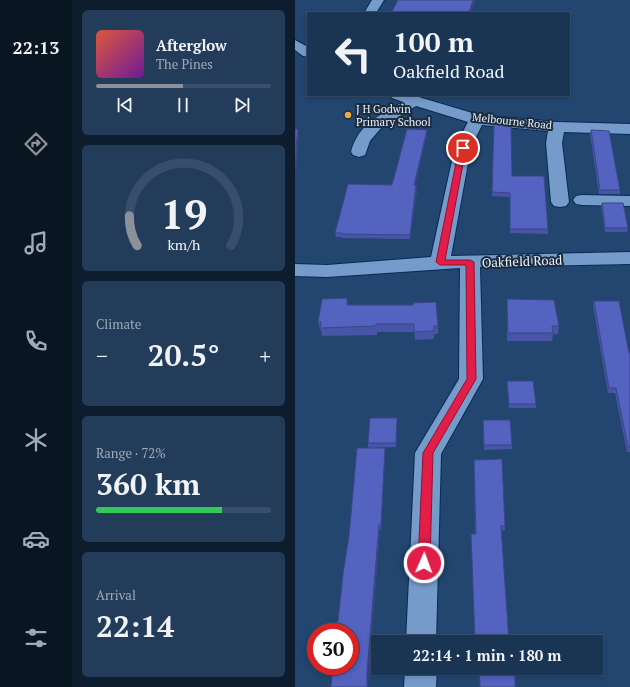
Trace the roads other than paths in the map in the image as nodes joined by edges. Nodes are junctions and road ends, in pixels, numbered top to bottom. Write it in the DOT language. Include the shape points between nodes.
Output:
graph roads {
  1 [pos="378,0"];
  2 [pos="371,12"];
  3 [pos="295,44"];
  4 [pos="307,52"];
  5 [pos="400,96"];
  6 [pos="414,101"];
  7 [pos="477,120"];
  8 [pos="557,127"];
  9 [pos="630,129"];
  10 [pos="359,152"];
  11 [pos="582,200"];
  12 [pos="630,201"];
  13 [pos="560,202"];
  14 [pos="630,258"];
  15 [pos="440,262"];
  16 [pos="470,262"];
  17 [pos="295,270"];
  18 [pos="421,635"];
  19 [pos="421,675"];
  20 [pos="420,687"];
  1 -- 2 [label="street"];
  3 -- 4 [label="street"];
  5 -- 6 [label="street, Melbourne Road"];
  6 -- 7 [label="street, Melbourne Road"];
  6 -- 10 [label="street" via="375,125 362,140"];
  7 -- 8 [label="street, Melbourne Road"];
  7 -- 15 [label="street" via="463,148"];
  8 -- 9 [label="street, Melbourne Road"];
  8 -- 13 [label="street" via="554,143"];
  11 -- 12 [label="street"];
  14 -- 16 [label="street, Oakfield Road"];
  15 -- 16 [label="street, Oakfield Road"];
  15 -- 17 [label="street, Oakfield Road" via="327,271"];
  16 -- 18 [label="street" via="471,379 428,453"];
  19 -- 20 [label="street"];
}
